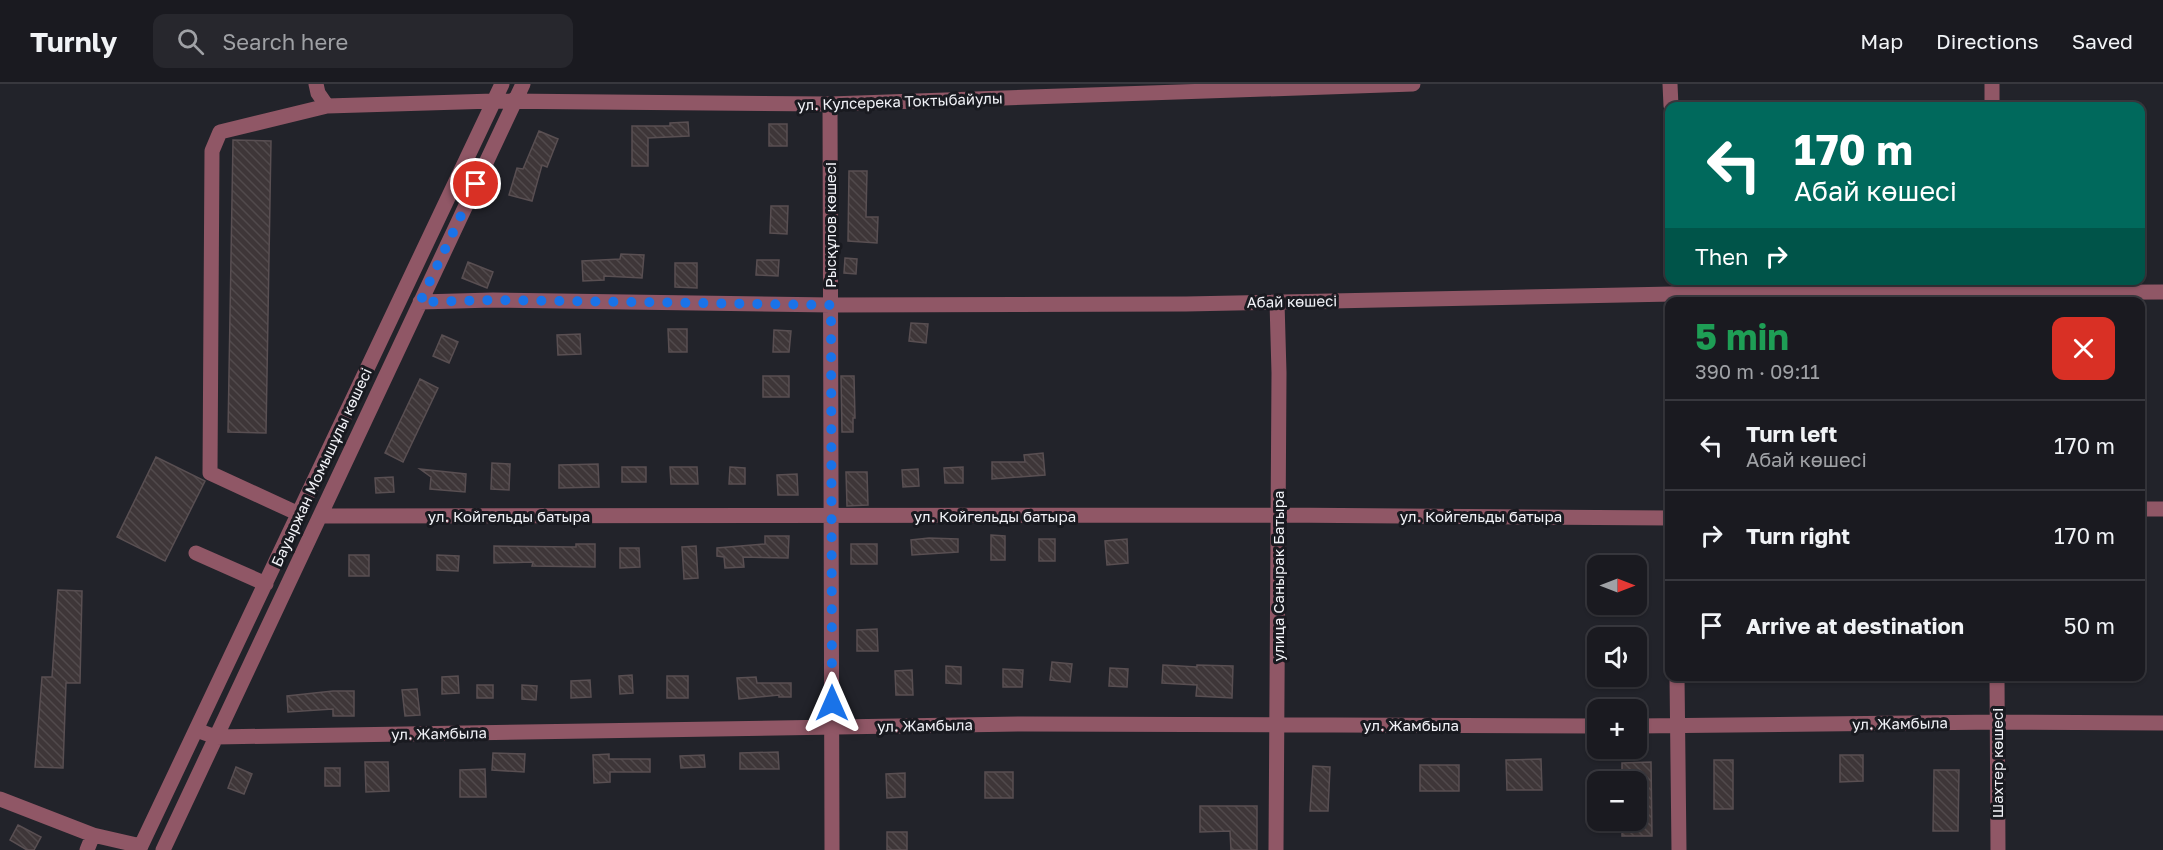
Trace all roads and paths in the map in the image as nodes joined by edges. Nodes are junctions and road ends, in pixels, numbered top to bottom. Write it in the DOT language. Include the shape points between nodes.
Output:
graph roads {
  1 [pos="316,84"];
  2 [pos="502,84"];
  3 [pos="523,84"];
  4 [pos="1413,84"];
  5 [pos="1670,84"];
  6 [pos="1992,84"];
  7 [pos="494,101"];
  8 [pos="515,101"];
  9 [pos="1671,102"];
  10 [pos="1992,102"];
  11 [pos="830,104"];
  12 [pos="327,106"];
  13 [pos="1993,291"];
  14 [pos="1673,292"];
  15 [pos="2163,292"];
  16 [pos="420,302"];
  17 [pos="1277,302"];
  18 [pos="831,305"];
  19 [pos="2145,508"];
  20 [pos="2163,509"];
  21 [pos="299,514"];
  22 [pos="1279,515"];
  23 [pos="320,516"];
  24 [pos="831,516"];
  25 [pos="1665,518"];
  26 [pos="196,553"];
  27 [pos="266,584"];
  28 [pos="1677,681"];
  29 [pos="1997,681"];
  30 [pos="1997,722"];
  31 [pos="2163,723"];
  32 [pos="1278,725"];
  33 [pos="832,726"];
  34 [pos="1587,726"];
  35 [pos="1647,726"];
  36 [pos="1678,726"];
  37 [pos="196,730"];
  38 [pos="216,737"];
  39 [pos="0,800"];
  40 [pos="93,835"];
  41 [pos="140,848"];
  42 [pos="87,850"];
  43 [pos="162,850"];
  44 [pos="832,850"];
  45 [pos="1276,850"];
  46 [pos="1679,850"];
  47 [pos="1998,850"];
  1 -- 12 [label="street"];
  2 -- 7 [label="street, Бауыржан Момышұлы көшесі"];
  3 -- 8 [label="street, Бауыржан Момышұлы көшесі"];
  4 -- 11 [label="street, ул. Кулсерека Токтыбайулы"];
  5 -- 9 [label="street"];
  6 -- 10 [label="street"];
  7 -- 8 [label="street, ул. Кулсерека Токтыбайулы"];
  7 -- 12 [label="street, ул. Кулсерека Токтыбайулы"];
  7 -- 21 [label="street, Бауыржан Момышұлы көшесі"];
  8 -- 11 [label="street, ул. Кулсерека Токтыбайулы"];
  8 -- 16 [label="street, Бауыржан Момышұлы көшесі"];
  11 -- 18 [label="street, Рысқұлов көшесі"];
  12 -- 21 [label="street, ул. Кулсерека Токтыбайулы" via="220,132 212,151 210,473"];
  13 -- 14 [label="street, Абай көшесі"];
  13 -- 15 [label="street, Абай көшесі"];
  14 -- 17 [label="street, Абай көшесі"];
  16 -- 18 [label="street, Абай көшесі"];
  16 -- 23 [label="street, Бауыржан Момышұлы көшесі"];
  17 -- 18 [label="street, Абай көшесі"];
  17 -- 22 [label="street, улица Санырак Батыра"];
  18 -- 24 [label="street, Рысқұлов көшесі"];
  19 -- 20 [label="street"];
  21 -- 27 [label="street, Бауыржан Момышұлы көшесі"];
  22 -- 24 [label="street, ул. Койгельды батыра"];
  22 -- 25 [label="street, ул. Койгельды батыра"];
  22 -- 32 [label="street, улица Санырак Батыра"];
  23 -- 24 [label="street, ул. Койгельды батыра"];
  23 -- 38 [label="street, Бауыржан Момышұлы көшесі"];
  24 -- 33 [label="street, Рысқұлов көшесі"];
  26 -- 27 [label="street"];
  27 -- 37 [label="street, Бауыржан Момышұлы көшесі"];
  28 -- 36 [label="street"];
  29 -- 30 [label="street, Шахтер көшесі"];
  30 -- 31 [label="street, ул. Жамбыла"];
  30 -- 36 [label="street, ул. Жамбыла"];
  30 -- 47 [label="street, Шахтер көшесі"];
  32 -- 33 [label="street, ул. Жамбыла"];
  32 -- 34 [label="street, ул. Жамбыла"];
  32 -- 45 [label="street, улица Санырак Батыра"];
  33 -- 38 [label="street, ул. Жамбыла"];
  33 -- 44 [label="street, Рысқұлов көшесі"];
  35 -- 36 [label="street, ул. Жамбыла"];
  36 -- 46 [label="street"];
  37 -- 38 [label="street"];
  37 -- 41 [label="street, Бауыржан Момышұлы көшесі"];
  38 -- 43 [label="street, Бауыржан Момышұлы көшесі"];
  39 -- 40 [label="street"];
  40 -- 41 [label="street"];
  40 -- 42 [label="street"];
}
